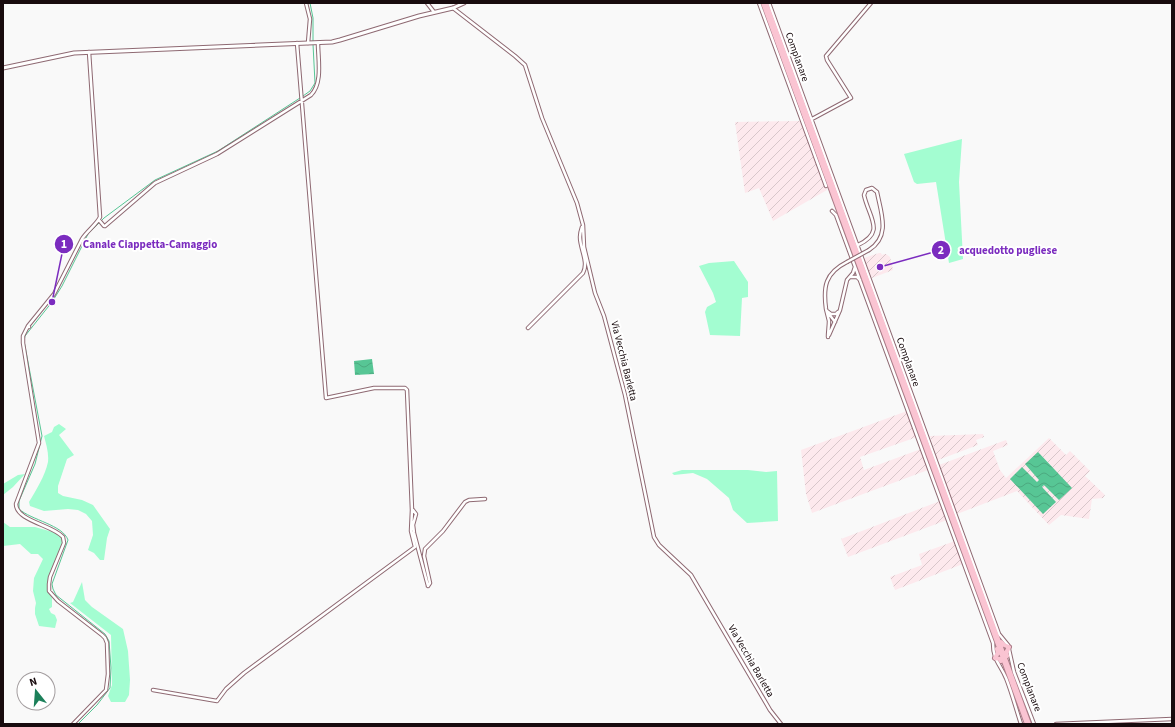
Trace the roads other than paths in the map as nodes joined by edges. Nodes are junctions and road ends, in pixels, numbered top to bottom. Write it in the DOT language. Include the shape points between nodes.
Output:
graph roads {
  1 [pos="306,3"];
  2 [pos="427,3"];
  3 [pos="464,3"];
  4 [pos="759,3"];
  5 [pos="762,3"];
  6 [pos="767,3"];
  7 [pos="871,3"];
  8 [pos="452,8"];
  9 [pos="434,12"];
  10 [pos="297,43"];
  11 [pos="313,43"];
  12 [pos="89,52"];
  13 [pos="3,68"];
  14 [pos="302,100"];
  15 [pos="812,119"];
  16 [pos="826,186"];
  17 [pos="832,210"];
  18 [pos="100,221"];
  19 [pos="583,225"];
  20 [pos="858,246"];
  21 [pos="855,263"];
  22 [pos="858,273"];
  23 [pos="850,277"];
  24 [pos="861,282"];
  25 [pos="840,310"];
  26 [pos="826,311"];
  27 [pos="829,320"];
  28 [pos="835,322"];
  29 [pos="528,328"];
  30 [pos="485,499"];
  31 [pos="412,510"];
  32 [pos="997,636"];
  33 [pos="996,643"];
  34 [pos="1009,647"];
  35 [pos="995,658"];
  36 [pos="1007,666"];
  37 [pos="153,690"];
  38 [pos="1172,719"];
  39 [pos="74,724"];
  40 [pos="781,724"];
  41 [pos="1021,724"];
  42 [pos="1028,724"];
  43 [pos="1034,724"];
  44 [pos="1056,724"];
  1 -- 11 [label="street"];
  2 -- 9 [label="street"];
  3 -- 8 [label="street"];
  4 -- 16 [label="street, Complanare"];
  5 -- 33 [label="highway"];
  6 -- 15 [label="street, Complanare"];
  6 -- 32 [label="highway"];
  7 -- 15 [label="street" via="826,56 851,98"];
  8 -- 9 [label="street"];
  8 -- 19 [label="street, Via Vecchia Barletta" via="524,65"];
  9 -- 11 [label="street" via="340,40"];
  10 -- 11 [label="street"];
  10 -- 12 [label="street"];
  10 -- 14 [label="street"];
  11 -- 14 [label="street" via="317,84 315,91"];
  12 -- 13 [label="street"];
  12 -- 18 [label="street"];
  14 -- 18 [label="street" via="217,154 155,183 105,226"];
  14 -- 31 [label="street" via="326,398 374,388 407,390"];
  15 -- 20 [label="street, Complanare"];
  17 -- 21 [label="street, Complanare"];
  18 -- 39 [label="street" via="85,233 54,294 23,336 39,443 16,508 25,517 63,537 64,543 49,580 49,591 102,635 107,643 106,690"];
  19 -- 29 [label="street" via="580,236 585,262 583,273"];
  19 -- 40 [label="street, Via Vecchia Barletta" via="584,247 625,395 654,537 691,576"];
  20 -- 26 [label="street, bridge" via="868,240 874,231 864,195 866,190 872,188 877,192 883,221 882,236 869,250 835,269 825,289"];
  20 -- 34 [label="street, Complanare" via="998,629"];
  21 -- 22 [label="street, Complanare"];
  21 -- 23 [label="street" via="855,270"];
  22 -- 23 [label="street"];
  22 -- 24 [label="street, Complanare"];
  23 -- 24 [label="street" via="856,277"];
  23 -- 25 [label="street"];
  24 -- 35 [label="street, Complanare" via="994,643"];
  25 -- 26 [label="street" via="836,314"];
  25 -- 28 [label="street"];
  26 -- 27 [label="street"];
  26 -- 28 [label="street"];
  27 -- 28 [label="street"];
  27 -- 28 [label="street" via="828,337"];
  30 -- 31 [label="street" via="465,502 426,549 424,556 429,585 414,529 416,514"];
  31 -- 37 [label="street" via="411,531 414,548 244,673 217,701"];
  32 -- 34 [label="highway"];
  32 -- 36 [label="highway"];
  33 -- 35 [label="highway" via="998,653"];
  33 -- 36 [label="highway"];
  34 -- 36 [label="highway" via="1006,653"];
  34 -- 43 [label="street, Complanare" via="1014,672"];
  35 -- 36 [label="highway" via="1000,658"];
  35 -- 41 [label="street, Complanare" via="1006,679"];
  36 -- 42 [label="highway"];
  38 -- 44 [label="street"];
}
